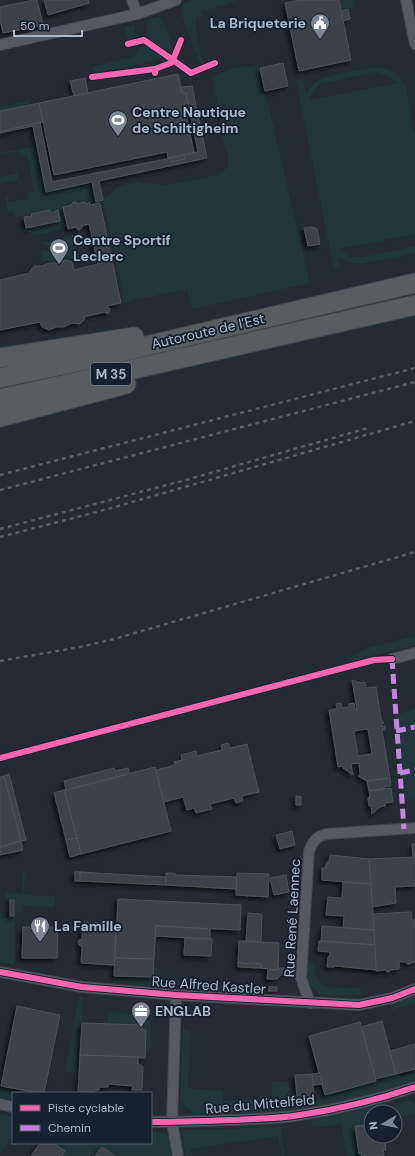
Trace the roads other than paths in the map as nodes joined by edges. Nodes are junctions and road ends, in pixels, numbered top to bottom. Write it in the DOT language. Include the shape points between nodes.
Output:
graph roads {
  1 [pos="132,0"];
  2 [pos="176,0"];
  3 [pos="406,0"];
  4 [pos="137,14"];
  5 [pos="415,44"];
  6 [pos="0,45"];
  7 [pos="415,284"];
  8 [pos="415,304"];
  9 [pos="173,339"];
  10 [pos="222,349"];
  11 [pos="0,358"];
  12 [pos="0,378"];
  13 [pos="0,398"];
  14 [pos="0,417"];
  15 [pos="415,653"];
  16 [pos="392,659"];
  17 [pos="415,828"];
  18 [pos="0,972"];
  19 [pos="415,989"];
  20 [pos="176,995"];
  21 [pos="310,1003"];
  22 [pos="415,1087"];
  23 [pos="0,1104"];
  24 [pos="12,1107"];
  25 [pos="152,1122"];
  26 [pos="172,1122"];
  27 [pos="178,1156"];
  1 -- 4 [label="street"];
  2 -- 4 [label="street"];
  3 -- 5 [label="street"];
  4 -- 6 [label="street"];
  7 -- 9 [label="highway, Autoroute de l’Est / M 35"];
  8 -- 10 [label="highway, Autoroute de l’Est / M 35"];
  9 -- 11 [label="highway" via="146,335"];
  9 -- 12 [label="highway, Autoroute de l’Est / M 35"];
  10 -- 13 [label="highway, Autoroute de l’Est / M 35"];
  10 -- 14 [label="highway" via="205,364"];
  15 -- 16 [label="street"];
  17 -- 21 [label="street, Rue René Laennec" via="326,834 319,836 313,843 309,851 301,978"];
  18 -- 20 [label="street, Rue Alfred Kastler" via="82,987"];
  19 -- 21 [label="street, Rue Alfred Kastler" via="392,998 359,1005"];
  20 -- 21 [label="street, Rue Alfred Kastler"];
  20 -- 26 [label="street"];
  22 -- 26 [label="street, Rue du Mittelfeld" via="367,1102 300,1115"];
  23 -- 24 [label="street"];
  25 -- 26 [label="street, Rue du Mittelfeld"];
  26 -- 27 [label="street"];
}
